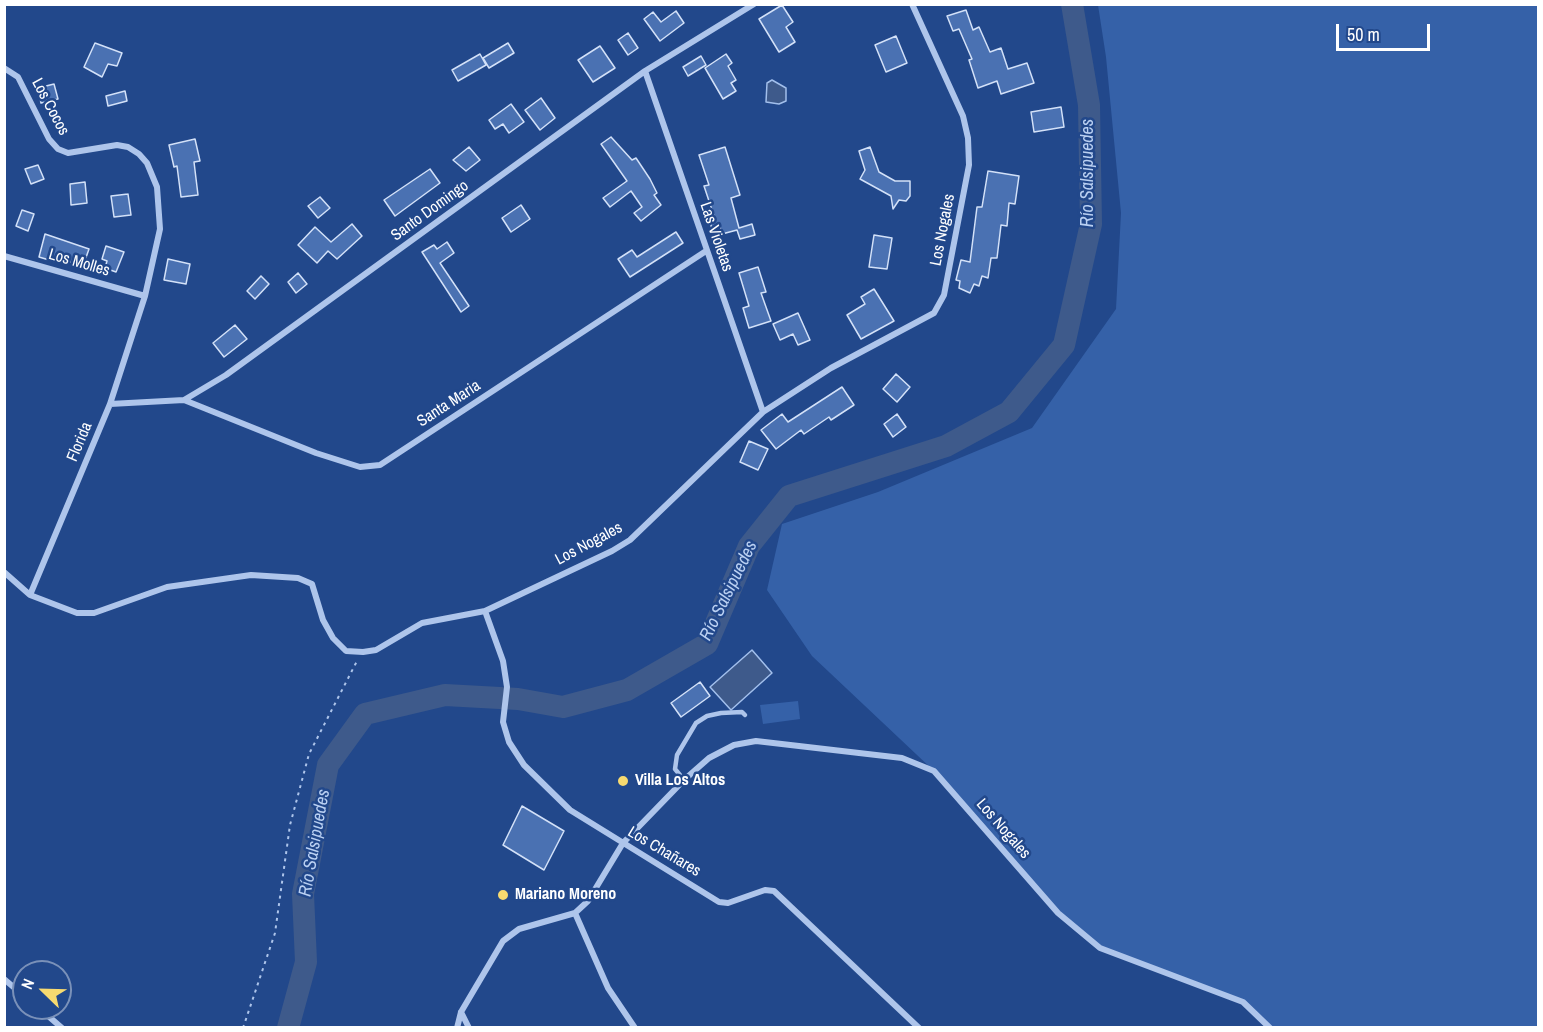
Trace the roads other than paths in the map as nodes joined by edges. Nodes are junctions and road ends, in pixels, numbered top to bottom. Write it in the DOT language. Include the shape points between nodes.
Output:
graph roads {
  1 [pos="754,4"];
  2 [pos="912,4"];
  3 [pos="4,68"];
  4 [pos="645,71"];
  5 [pos="706,251"];
  6 [pos="4,256"];
  7 [pos="146,296"];
  8 [pos="184,400"];
  9 [pos="110,404"];
  10 [pos="763,412"];
  11 [pos="4,572"];
  12 [pos="30,595"];
  13 [pos="485,611"];
  14 [pos="745,715"];
  15 [pos="684,780"];
  16 [pos="623,843"];
  17 [pos="575,913"];
  18 [pos="461,1012"];
  19 [pos="457,1028"];
  20 [pos="469,1028"];
  21 [pos="635,1028"];
  22 [pos="919,1028"];
  23 [pos="1270,1028"];
  1 -- 4 [label="street, Santo Domingo"];
  2 -- 10 [label="street, Los Nogales" via="963,116 968,138 969,165 944,295 934,313 831,368"];
  3 -- 7 [label="street, Los Cocos" via="18,77 49,139 58,149 68,153 117,145 128,147 147,163 157,188 160,229"];
  4 -- 5 [label="street, Las Violetas"];
  4 -- 8 [label="street, Santo Domingo" via="226,375"];
  5 -- 8 [label="street, Santa Maria" via="380,465 360,467 316,453"];
  5 -- 10 [label="street, Las Violetas"];
  6 -- 7 [label="street, Los Molles"];
  7 -- 9 [label="street, Florida"];
  8 -- 9 [label="street, Santo Domingo"];
  9 -- 12 [label="street, Florida"];
  10 -- 13 [label="street, Los Nogales" via="630,540"];
  11 -- 12 [label="street"];
  12 -- 13 [label="street, Los Nogales" via="77,613 94,613 167,587 251,575 298,578 312,584 333,638 346,651 363,652 376,650 422,623"];
  13 -- 16 [label="street, Los Chañares" via="507,687 503,722 509,742 524,765 570,810"];
  14 -- 15 [label="lane" via="721,713 696,723 677,755 675,769"];
  15 -- 16 [label="street, Los Nogales"];
  15 -- 23 [label="street, Los Nogales" via="709,758 734,745 756,741 902,758 934,771 1058,914 1100,948 1243,1002"];
  16 -- 17 [label="street, Los Nogales" via="588,901"];
  16 -- 22 [label="street, Los Chañares" via="719,902 774,891"];
  17 -- 18 [label="street" via="519,929 503,941"];
  17 -- 21 [label="street" via="608,988"];
  18 -- 19 [label="street"];
  18 -- 20 [label="street"];
}
